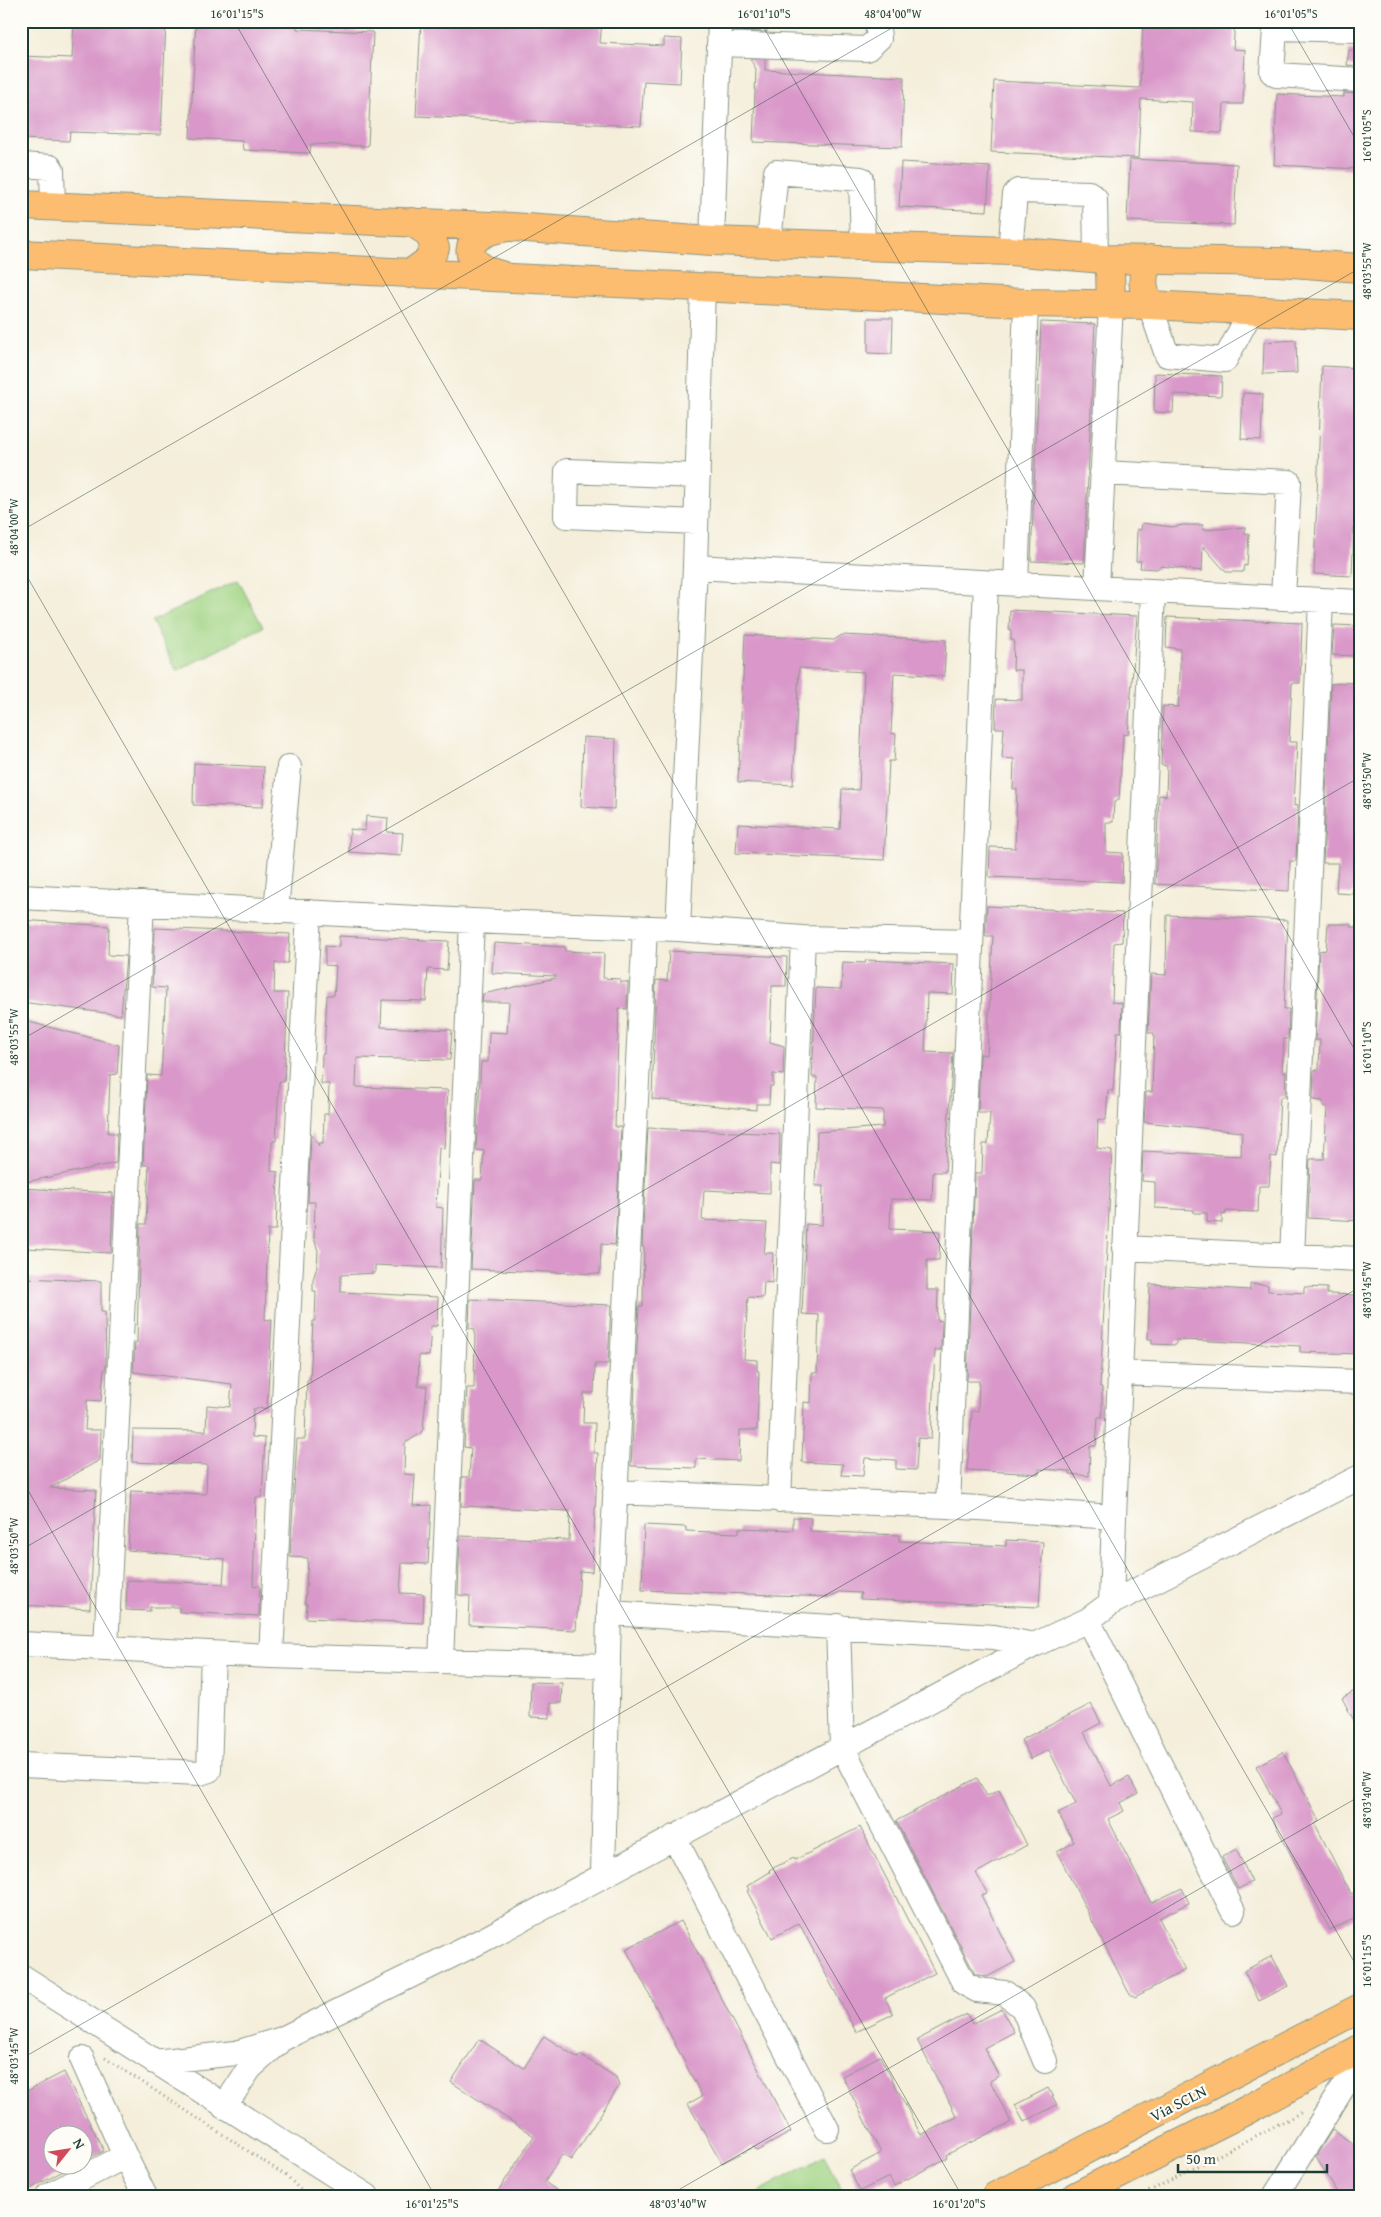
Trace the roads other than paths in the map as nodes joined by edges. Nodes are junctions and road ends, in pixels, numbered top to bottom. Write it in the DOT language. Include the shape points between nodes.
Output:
graph roads {
  1 [pos="877,21"];
  2 [pos="1360,30"];
  3 [pos="720,33"];
  4 [pos="1360,80"];
  5 [pos="21,165"];
  6 [pos="21,204"];
  7 [pos="53,206"];
  8 [pos="412,222"];
  9 [pos="512,227"];
  10 [pos="712,241"];
  11 [pos="769,242"];
  12 [pos="863,245"];
  13 [pos="1010,251"];
  14 [pos="21,254"];
  15 [pos="1099,258"];
  16 [pos="1151,259"];
  17 [pos="1360,268"];
  18 [pos="410,274"];
  19 [pos="512,277"];
  20 [pos="703,286"];
  21 [pos="1026,304"];
  22 [pos="1111,304"];
  23 [pos="1150,305"];
  24 [pos="1251,311"];
  25 [pos="1360,316"];
  26 [pos="1102,473"];
  27 [pos="698,476"];
  28 [pos="696,522"];
  29 [pos="695,567"];
  30 [pos="986,584"];
  31 [pos="1016,585"];
  32 [pos="1097,588"];
  33 [pos="1153,592"];
  34 [pos="1283,598"];
  35 [pos="1321,600"];
  36 [pos="1360,602"];
  37 [pos="289,767"];
  38 [pos="21,897"];
  39 [pos="142,902"];
  40 [pos="276,911"];
  41 [pos="309,912"];
  42 [pos="472,922"];
  43 [pos="645,929"];
  44 [pos="678,930"];
  45 [pos="803,938"];
  46 [pos="971,942"];
  47 [pos="1124,1248"];
  48 [pos="1292,1257"];
  49 [pos="1360,1260"];
  50 [pos="1119,1373"];
  51 [pos="1360,1382"];
  52 [pos="1360,1477"];
  53 [pos="615,1492"];
  54 [pos="779,1500"];
  55 [pos="948,1506"];
  56 [pos="1114,1517"];
  57 [pos="1111,1603"];
  58 [pos="609,1613"];
  59 [pos="1088,1620"];
  60 [pos="838,1626"];
  61 [pos="21,1644"];
  62 [pos="1034,1645"];
  63 [pos="106,1648"];
  64 [pos="213,1654"];
  65 [pos="271,1656"];
  66 [pos="441,1662"];
  67 [pos="608,1666"];
  68 [pos="842,1747"];
  69 [pos="21,1765"];
  70 [pos="674,1838"];
  71 [pos="604,1874"];
  72 [pos="1233,1911"];
  73 [pos="21,1976"];
  74 [pos="1360,2008"];
  75 [pos="282,2039"];
  76 [pos="1360,2049"];
  77 [pos="89,2056"];
  78 [pos="1360,2060"];
  79 [pos="1045,2061"];
  80 [pos="154,2062"];
  81 [pos="1224,2080"];
  82 [pos="224,2107"];
  83 [pos="1245,2111"];
  84 [pos="827,2129"];
  85 [pos="125,2156"];
  86 [pos="48,2196"];
  87 [pos="145,2196"];
  88 [pos="367,2196"];
  89 [pos="996,2196"];
  90 [pos="1076,2196"];
  91 [pos="1275,2196"];
  1 -- 3 [label="street" via="879,38 867,49"];
  2 -- 4 [label="street" via="1277,28 1272,72 1276,75"];
  3 -- 10 [label="street"];
  5 -- 7 [label="street" via="50,167"];
  6 -- 7 [label="main road"];
  7 -- 8 [label="main road"];
  8 -- 9 [label="main road"];
  8 -- 18 [label="main road" via="430,233 435,248 428,261"];
  9 -- 10 [label="main road"];
  9 -- 19 [label="main road" via="480,234 470,250 474,263 481,268"];
  10 -- 11 [label="main road"];
  11 -- 12 [label="main road"];
  11 -- 12 [label="street" via="776,172 861,179"];
  12 -- 13 [label="main road"];
  13 -- 15 [label="main road"];
  13 -- 15 [label="street" via="1015,194 1018,191 1089,193 1095,198"];
  14 -- 18 [label="main road"];
  15 -- 16 [label="main road"];
  15 -- 22 [label="main road" via="1110,270"];
  16 -- 17 [label="main road"];
  16 -- 23 [label="main road" via="1143,280"];
  18 -- 19 [label="main road"];
  19 -- 20 [label="main road"];
  20 -- 21 [label="main road"];
  20 -- 27 [label="street"];
  21 -- 22 [label="main road"];
  21 -- 31 [label="street"];
  22 -- 23 [label="main road"];
  22 -- 26 [label="street"];
  23 -- 24 [label="main road"];
  23 -- 24 [label="street" via="1168,355 1225,360"];
  24 -- 25 [label="main road"];
  26 -- 32 [label="street"];
  26 -- 34 [label="street" via="1289,482"];
  27 -- 28 [label="street"];
  27 -- 28 [label="street" via="567,471 566,492 566,516"];
  28 -- 29 [label="street"];
  29 -- 30 [label="street"];
  29 -- 44 [label="street"];
  30 -- 31 [label="street"];
  30 -- 46 [label="street"];
  31 -- 32 [label="street"];
  32 -- 33 [label="street"];
  33 -- 34 [label="street"];
  33 -- 47 [label="street"];
  34 -- 35 [label="street"];
  35 -- 36 [label="street"];
  35 -- 48 [label="street"];
  37 -- 40 [label="street"];
  38 -- 39 [label="street"];
  39 -- 40 [label="street"];
  39 -- 63 [label="street"];
  40 -- 41 [label="street"];
  41 -- 42 [label="street"];
  41 -- 65 [label="street"];
  42 -- 43 [label="street"];
  42 -- 66 [label="street"];
  43 -- 44 [label="street"];
  43 -- 53 [label="street"];
  44 -- 45 [label="street"];
  45 -- 46 [label="street"];
  45 -- 54 [label="street"];
  46 -- 55 [label="street"];
  47 -- 48 [label="street"];
  47 -- 50 [label="street"];
  48 -- 49 [label="street"];
  50 -- 51 [label="street"];
  50 -- 56 [label="street"];
  52 -- 57 [label="street"];
  53 -- 54 [label="street"];
  53 -- 58 [label="street"];
  54 -- 55 [label="street"];
  55 -- 56 [label="street"];
  56 -- 57 [label="street"];
  57 -- 59 [label="street"];
  58 -- 60 [label="street"];
  58 -- 67 [label="street"];
  59 -- 62 [label="street"];
  59 -- 72 [label="street"];
  60 -- 62 [label="street" via="994,1637"];
  60 -- 68 [label="street"];
  61 -- 63 [label="street"];
  62 -- 68 [label="street"];
  63 -- 64 [label="street"];
  64 -- 65 [label="street"];
  64 -- 69 [label="street" via="209,1770 206,1772"];
  65 -- 66 [label="street"];
  66 -- 67 [label="street"];
  67 -- 71 [label="street"];
  68 -- 70 [label="street"];
  68 -- 79 [label="street" via="964,1983 977,1990 1005,1993 1023,2008"];
  70 -- 71 [label="street"];
  70 -- 84 [label="street"];
  71 -- 75 [label="street" via="483,1940"];
  73 -- 80 [label="street"];
  74 -- 81 [label="main road, Via SCLN"];
  75 -- 80 [label="street" via="236,2053"];
  75 -- 82 [label="street" via="250,2068"];
  76 -- 83 [label="main road"];
  77 -- 85 [label="street"];
  78 -- 91 [label="street"];
  80 -- 82 [label="street"];
  81 -- 83 [label="main road" via="1237,2104"];
  81 -- 89 [label="main road, Via SCLN"];
  82 -- 88 [label="street"];
  83 -- 90 [label="main road"];
  85 -- 86 [label="street"];
  85 -- 87 [label="street"];
}
